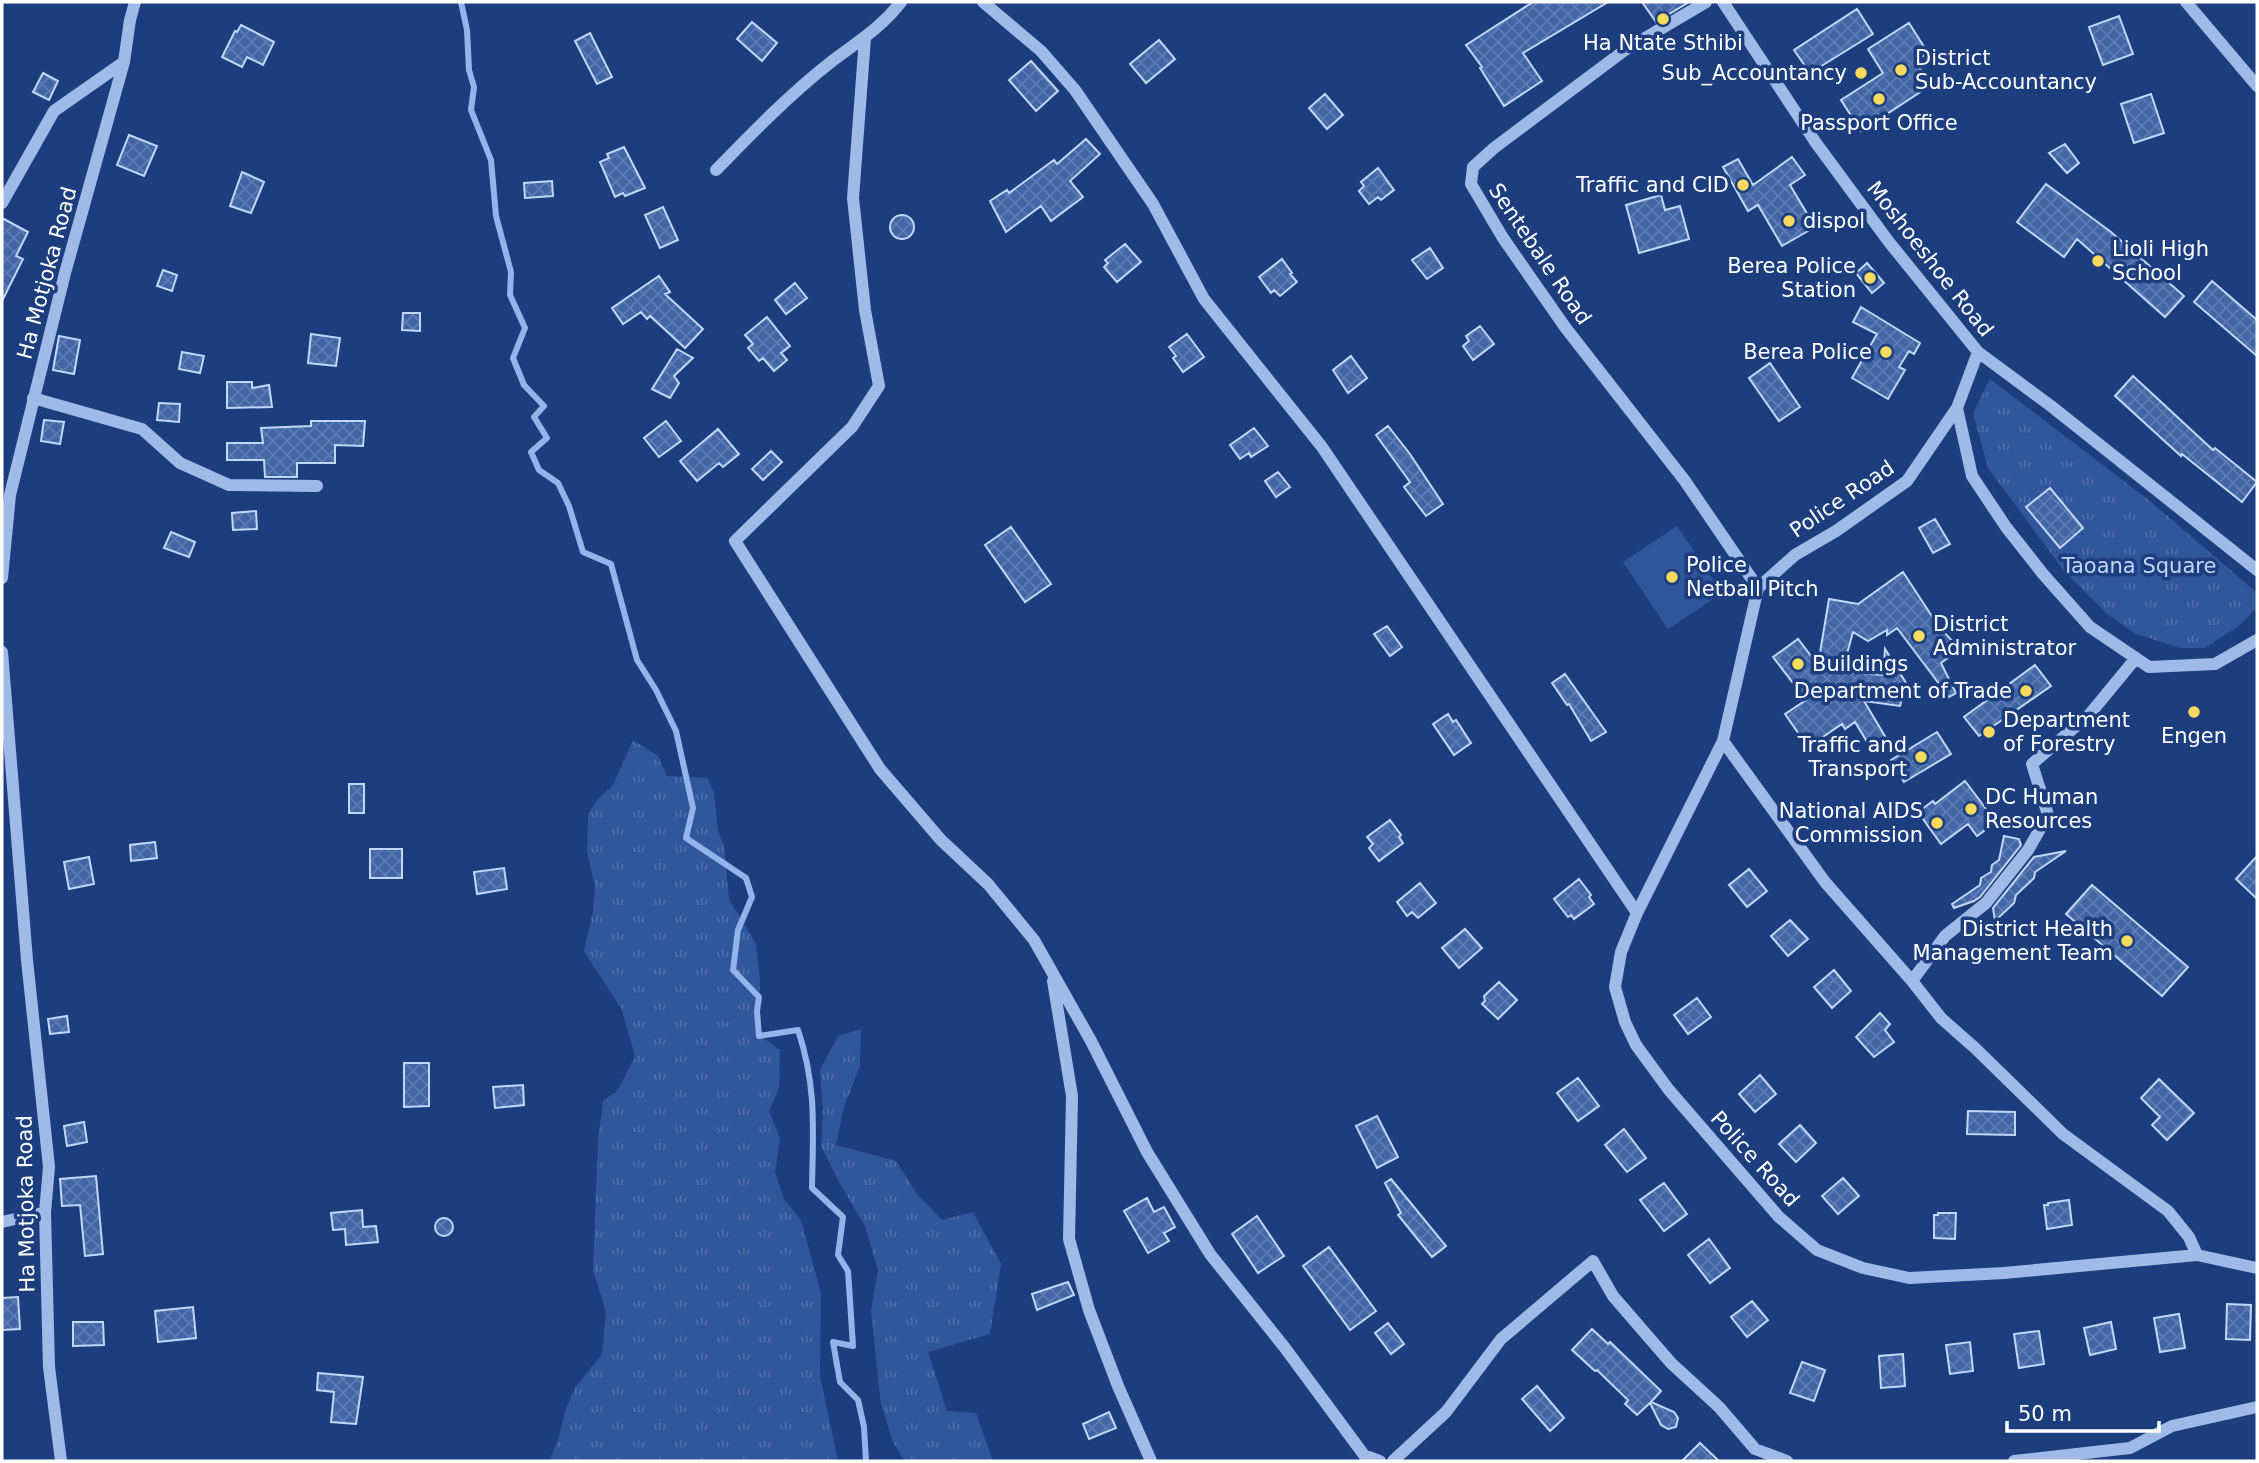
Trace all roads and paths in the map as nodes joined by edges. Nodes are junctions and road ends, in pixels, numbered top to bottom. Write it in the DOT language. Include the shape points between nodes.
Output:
graph roads {
  1 [pos="135,2"];
  2 [pos="901,2"];
  3 [pos="983,2"];
  4 [pos="1706,2"];
  5 [pos="1723,2"];
  6 [pos="2186,2"];
  7 [pos="865,38"];
  8 [pos="124,62"];
  9 [pos="2257,86"];
  10 [pos="716,170"];
  11 [pos="2,203"];
  12 [pos="1978,352"];
  13 [pos="33,398"];
  14 [pos="1958,408"];
  15 [pos="317,486"];
  16 [pos="2257,570"];
  17 [pos="2,578"];
  18 [pos="1758,588"];
  19 [pos="2257,640"];
  20 [pos="2,652"];
  21 [pos="2136,658"];
  22 [pos="1723,741"];
  23 [pos="1637,913"];
  24 [pos="1051,970"];
  25 [pos="1912,981"];
  26 [pos="45,1212"];
  27 [pos="2,1222"];
  28 [pos="2197,1255"];
  29 [pos="2257,1268"];
  30 [pos="2257,1408"];
  31 [pos="2129,1455"];
  32 [pos="61,1461"];
  33 [pos="1151,1461"];
  34 [pos="1380,1461"];
  35 [pos="1393,1461"];
  36 [pos="1787,1461"];
  37 [pos="2014,1461"];
  1 -- 8 [label="street, Ha Motjoka Road"];
  2 -- 7 [label="street"];
  3 -- 23 [label="street" via="1041,51 1075,90 1153,204 1204,299 1322,447"];
  4 -- 18 [label="street, Sentebale Road" via="1625,50 1494,148 1473,167 1471,184 1565,327 1685,481"];
  5 -- 12 [label="street, Moshoeshoe Road" via="1824,154"];
  6 -- 9 [label="street"];
  7 -- 10 [label="street" via="831,62"];
  7 -- 24 [label="street" via="853,198 879,386 852,427 735,541 880,769 941,840 988,884 1034,940"];
  8 -- 11 [label="street" via="54,111"];
  8 -- 13 [label="street, Ha Motjoka Road"];
  12 -- 14 [label="street, Police Road"];
  12 -- 16 [label="street, Moshoeshoe Road"];
  13 -- 15 [label="street" via="142,429 180,463 229,485"];
  13 -- 17 [label="street, Ha Motjoka Road" via="10,495"];
  14 -- 18 [label="street, Police Road" via="1907,481 1795,555"];
  14 -- 21 [label="street" via="1972,476 2006,527 2090,627"];
  18 -- 22 [label="street, Police Road"];
  19 -- 21 [label="street" via="2214,664 2149,667"];
  20 -- 26 [label="street, Ha Motjoka Road" via="49,1167"];
  21 -- 25 [label="street" via="2088,715 2032,764 2048,815 2028,850 1986,903 1945,936"];
  22 -- 23 [label="street, Police Road"];
  22 -- 25 [label="street" via="1825,882"];
  23 -- 28 [label="street, Police Road" via="1620,952 1615,987 1636,1045 1779,1217 1816,1250 1863,1268 1909,1278"];
  24 -- 33 [label="street" via="1072,1096 1069,1239 1089,1310"];
  24 -- 34 [label="street" via="1147,1152 1210,1254 1364,1455"];
  25 -- 28 [label="street" via="1941,1018 2063,1134 2168,1211"];
  26 -- 27 [label="street"];
  26 -- 32 [label="street, Ha Motjoka Road" via="50,1367"];
  28 -- 29 [label="street, Police Road"];
  30 -- 31 [label="street" via="2172,1426"];
  31 -- 37 [label="street"];
  35 -- 36 [label="street" via="1446,1412 1501,1339 1593,1261 1613,1296 1671,1363 1719,1407 1755,1449"];
}
